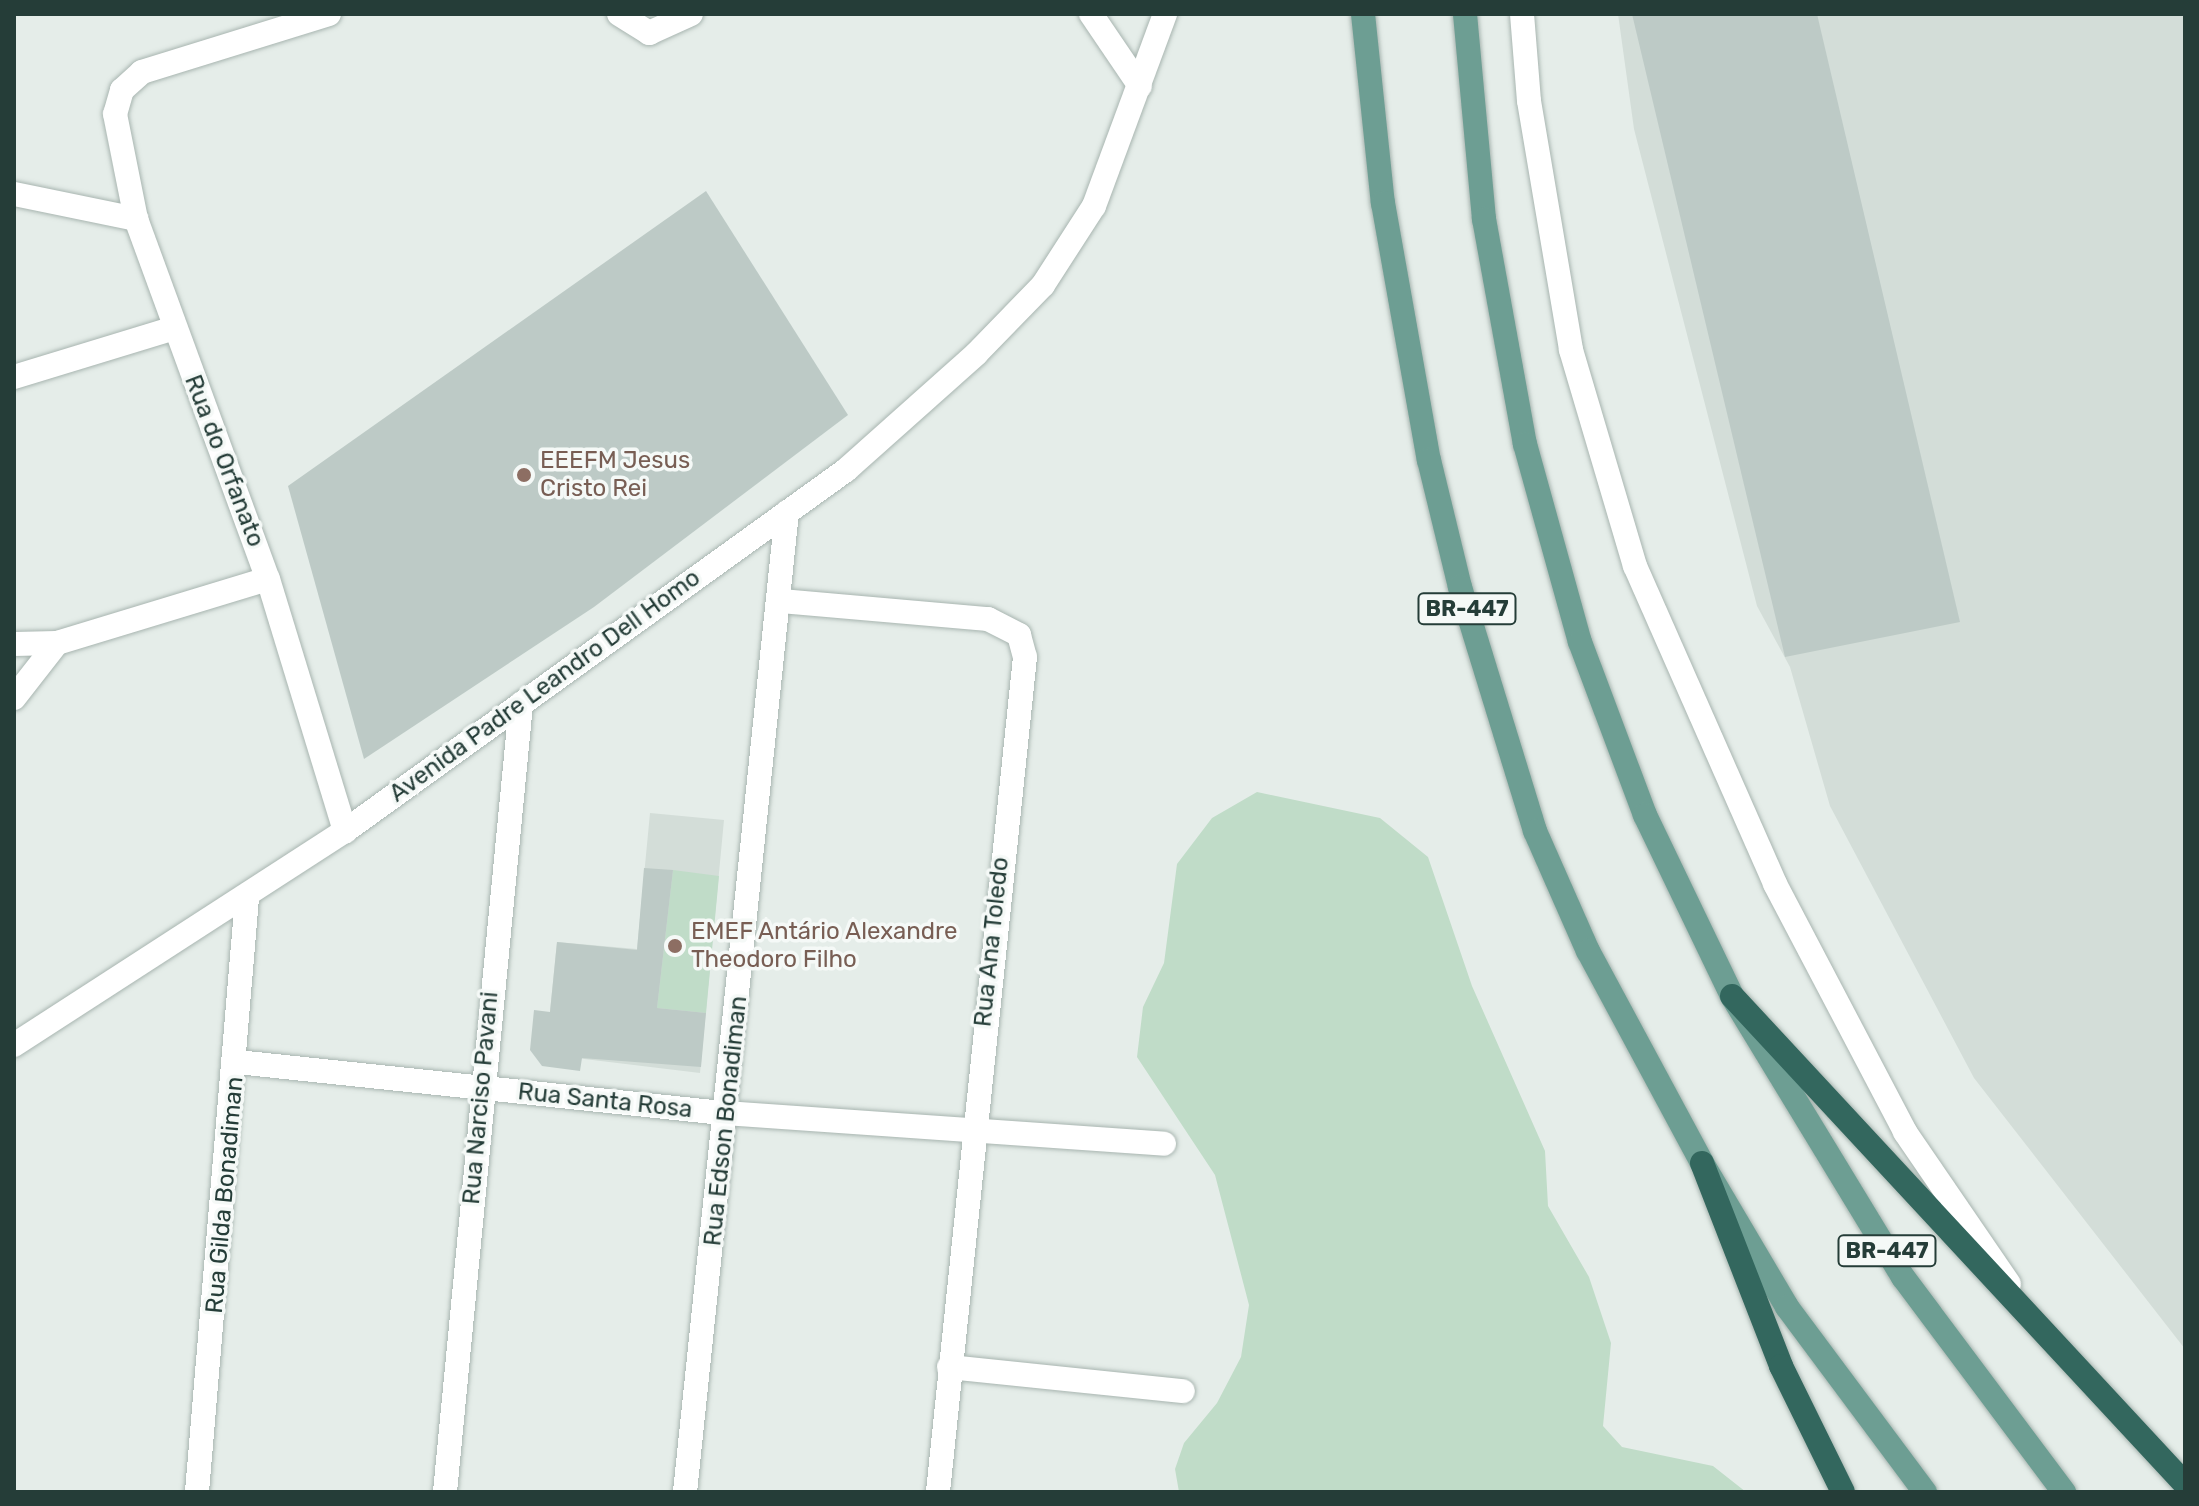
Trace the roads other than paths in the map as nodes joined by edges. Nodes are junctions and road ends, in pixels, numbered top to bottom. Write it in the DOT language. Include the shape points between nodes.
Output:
graph roads {
  1 [pos="329,14"];
  2 [pos="619,14"];
  3 [pos="691,14"];
  4 [pos="1091,14"];
  5 [pos="1165,14"];
  6 [pos="1363,14"];
  7 [pos="1465,14"];
  8 [pos="1522,14"];
  9 [pos="1140,86"];
  10 [pos="14,194"];
  11 [pos="136,219"];
  12 [pos="174,328"];
  13 [pos="14,377"];
  14 [pos="787,512"];
  15 [pos="268,579"];
  16 [pos="781,601"];
  17 [pos="57,643"];
  18 [pos="14,644"];
  19 [pos="14,698"];
  20 [pos="521,704"];
  21 [pos="345,831"];
  22 [pos="247,898"];
  23 [pos="1732,996"];
  24 [pos="14,1045"];
  25 [pos="237,1062"];
  26 [pos="481,1088"];
  27 [pos="726,1113"];
  28 [pos="971,1130"];
  29 [pos="1164,1144"];
  30 [pos="1702,1163"];
  31 [pos="2049,1342"];
  32 [pos="949,1367"];
  33 [pos="1183,1391"];
  34 [pos="2185,1484"];
  35 [pos="197,1492"];
  36 [pos="445,1492"];
  37 [pos="685,1492"];
  38 [pos="938,1492"];
  39 [pos="1843,1492"];
  40 [pos="1925,1492"];
  41 [pos="2064,1492"];
  1 -- 11 [label="street, Rua do Orfanato" via="142,72 122,90 115,114"];
  2 -- 3 [label="street" via="649,33"];
  4 -- 9 [label="street"];
  5 -- 9 [label="street, Avenida Padre Leandro Dell Homo"];
  6 -- 30 [label="main road, BR-447" via="1404,332 1450,544 1496,709 1535,831 1588,951"];
  7 -- 23 [label="main road, BR-447" via="1502,332 1553,554 1645,815"];
  8 -- 31 [label="street" via="1529,101 1571,350 1635,566 1775,884 1905,1132"];
  9 -- 14 [label="street, Avenida Padre Leandro Dell Homo" via="1094,206 1043,285 870,449"];
  10 -- 11 [label="street"];
  11 -- 12 [label="street, Rua do Orfanato"];
  12 -- 13 [label="street"];
  12 -- 15 [label="street, Rua do Orfanato"];
  14 -- 16 [label="street, Rua Edson Bonadiman"];
  14 -- 20 [label="street, Avenida Padre Leandro Dell Homo"];
  15 -- 17 [label="street"];
  15 -- 21 [label="street, Rua do Orfanato"];
  16 -- 27 [label="street, Rua Edson Bonadiman"];
  16 -- 28 [label="street, Rua Ana Toledo" via="988,619 1019,635 1025,657"];
  17 -- 18 [label="street"];
  17 -- 19 [label="street"];
  20 -- 21 [label="street, Avenida Padre Leandro Dell Homo"];
  20 -- 26 [label="street, Rua Narciso Pavani"];
  21 -- 22 [label="street, Avenida Padre Leandro Dell Homo"];
  22 -- 24 [label="street, Avenida Padre Leandro Dell Homo"];
  22 -- 25 [label="street, Rua Gilda Bonadiman"];
  23 -- 31 [label="highway" via="1899,1170"];
  23 -- 41 [label="main road, BR-447" via="1903,1277"];
  25 -- 26 [label="street, Rua Santa Rosa"];
  25 -- 35 [label="street, Rua Gilda Bonadiman"];
  26 -- 27 [label="street, Rua Santa Rosa"];
  26 -- 36 [label="street, Rua Narciso Pavani"];
  27 -- 28 [label="street, Rua Santa Rosa"];
  27 -- 37 [label="street, Rua Edson Bonadiman"];
  28 -- 29 [label="street, Rua Santa Rosa"];
  28 -- 32 [label="street, Rua Ana Toledo"];
  30 -- 39 [label="highway" via="1781,1366"];
  30 -- 40 [label="main road, BR-447" via="1787,1307"];
  31 -- 34 [label="highway"];
  32 -- 33 [label="street"];
  32 -- 38 [label="street, Rua Ana Toledo"];
}
